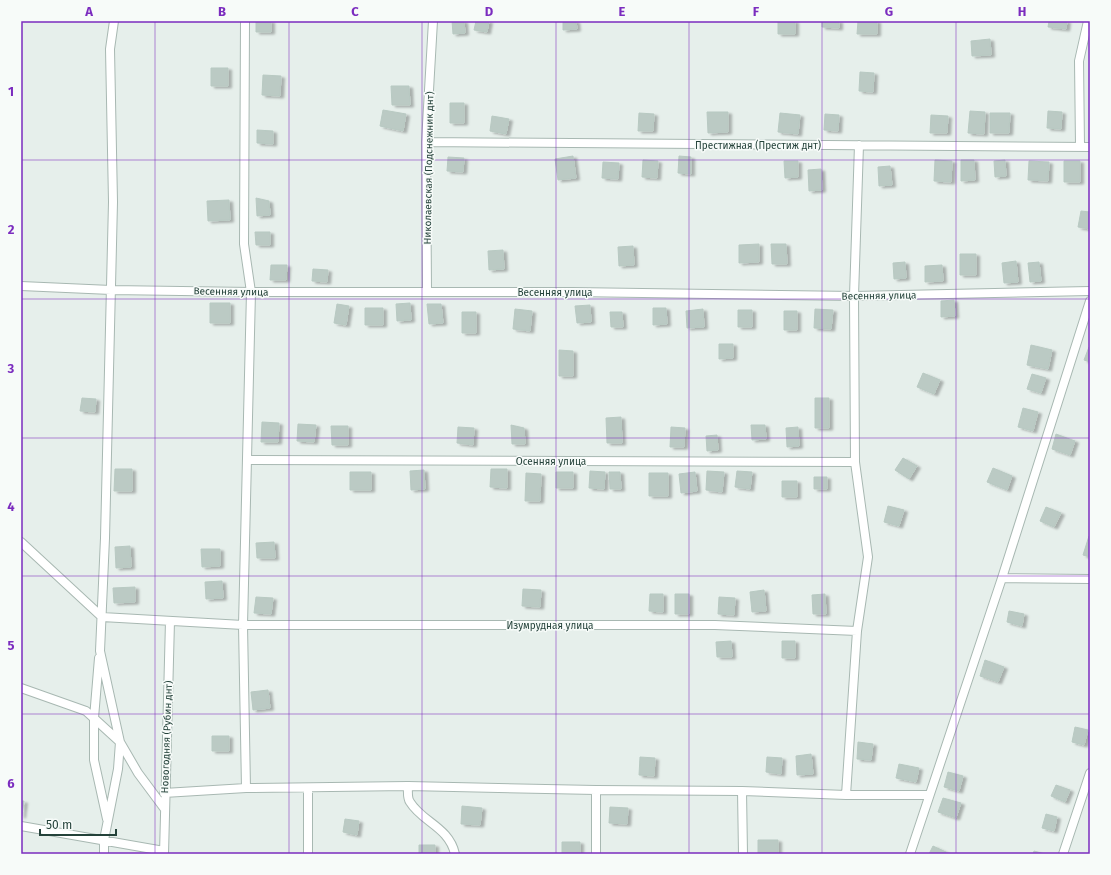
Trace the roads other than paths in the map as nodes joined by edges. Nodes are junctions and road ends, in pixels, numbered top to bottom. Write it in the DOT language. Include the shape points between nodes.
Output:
graph roads {
  1 [pos="114,21"];
  2 [pos="245,21"];
  3 [pos="433,21"];
  4 [pos="1088,21"];
  5 [pos="426,142"];
  6 [pos="859,145"];
  7 [pos="1080,146"];
  8 [pos="1090,147"];
  9 [pos="21,286"];
  10 [pos="111,290"];
  11 [pos="1090,291"];
  12 [pos="251,292"];
  13 [pos="427,292"];
  14 [pos="854,296"];
  15 [pos="1090,301"];
  16 [pos="248,460"];
  17 [pos="855,462"];
  18 [pos="21,542"];
  19 [pos="1002,578"];
  20 [pos="1090,579"];
  21 [pos="102,617"];
  22 [pos="170,621"];
  23 [pos="243,625"];
  24 [pos="857,632"];
  25 [pos="100,651"];
  26 [pos="21,688"];
  27 [pos="94,718"];
  28 [pos="120,742"];
  29 [pos="1090,773"];
  30 [pos="408,786"];
  31 [pos="246,788"];
  32 [pos="308,788"];
  33 [pos="596,790"];
  34 [pos="742,791"];
  35 [pos="164,793"];
  36 [pos="846,795"];
  37 [pos="928,795"];
  38 [pos="164,808"];
  39 [pos="107,822"];
  40 [pos="21,826"];
  41 [pos="104,840"];
  42 [pos="164,853"];
  43 [pos="104,854"];
  44 [pos="308,854"];
  45 [pos="455,854"];
  46 [pos="596,854"];
  47 [pos="743,854"];
  48 [pos="910,854"];
  49 [pos="1063,854"];
  1 -- 10 [label="street" via="110,49 113,202"];
  2 -- 12 [label="street" via="244,244"];
  3 -- 5 [label="street, Николаевская (Подснежник днт)"];
  4 -- 7 [label="street" via="1079,61"];
  5 -- 6 [label="street, Престижная (Престиж днт)"];
  5 -- 13 [label="street, Николаевская (Подснежник днт)"];
  6 -- 7 [label="street, Престижная (Престиж днт)"];
  6 -- 14 [label="street"];
  7 -- 8 [label="street, Престижная (Престиж днт)"];
  9 -- 10 [label="street, Весенняя улица"];
  10 -- 12 [label="street, Весенняя улица"];
  10 -- 21 [label="street"];
  11 -- 14 [label="street, Весенняя улица"];
  12 -- 13 [label="street, Весенняя улица"];
  12 -- 16 [label="street"];
  13 -- 14 [label="street, Весенняя улица"];
  14 -- 17 [label="street"];
  15 -- 19 [label="street"];
  16 -- 17 [label="street, Осенняя улица"];
  16 -- 23 [label="street"];
  17 -- 24 [label="street" via="868,557"];
  18 -- 21 [label="street"];
  19 -- 20 [label="street"];
  19 -- 37 [label="street"];
  21 -- 22 [label="street, Изумрудная улица"];
  21 -- 25 [label="street"];
  22 -- 23 [label="street, Изумрудная улица"];
  22 -- 35 [label="street, Новогодняя (Рубин днт)"];
  23 -- 24 [label="street, Изумрудная улица" via="715,625"];
  23 -- 31 [label="street"];
  24 -- 36 [label="street"];
  25 -- 27 [label="street"];
  25 -- 28 [label="street"];
  26 -- 27 [label="street" via="86,711"];
  27 -- 28 [label="street"];
  27 -- 39 [label="street" via="94,760"];
  28 -- 38 [label="street" via="138,773"];
  28 -- 39 [label="street" via="118,769"];
  29 -- 49 [label="street"];
  30 -- 32 [label="street"];
  30 -- 33 [label="street"];
  30 -- 45 [label="street" via="409,801 419,813 441,829"];
  31 -- 32 [label="street"];
  31 -- 35 [label="street"];
  32 -- 44 [label="street"];
  33 -- 34 [label="street"];
  33 -- 46 [label="street"];
  34 -- 36 [label="street"];
  34 -- 47 [label="street"];
  35 -- 38 [label="street, Новогодняя (Рубин днт)"];
  36 -- 37 [label="street"];
  37 -- 48 [label="street"];
  38 -- 42 [label="street, Новогодняя (Рубин днт)"];
  39 -- 41 [label="street"];
  40 -- 41 [label="street"];
  41 -- 42 [label="street"];
  41 -- 43 [label="street"];
}
